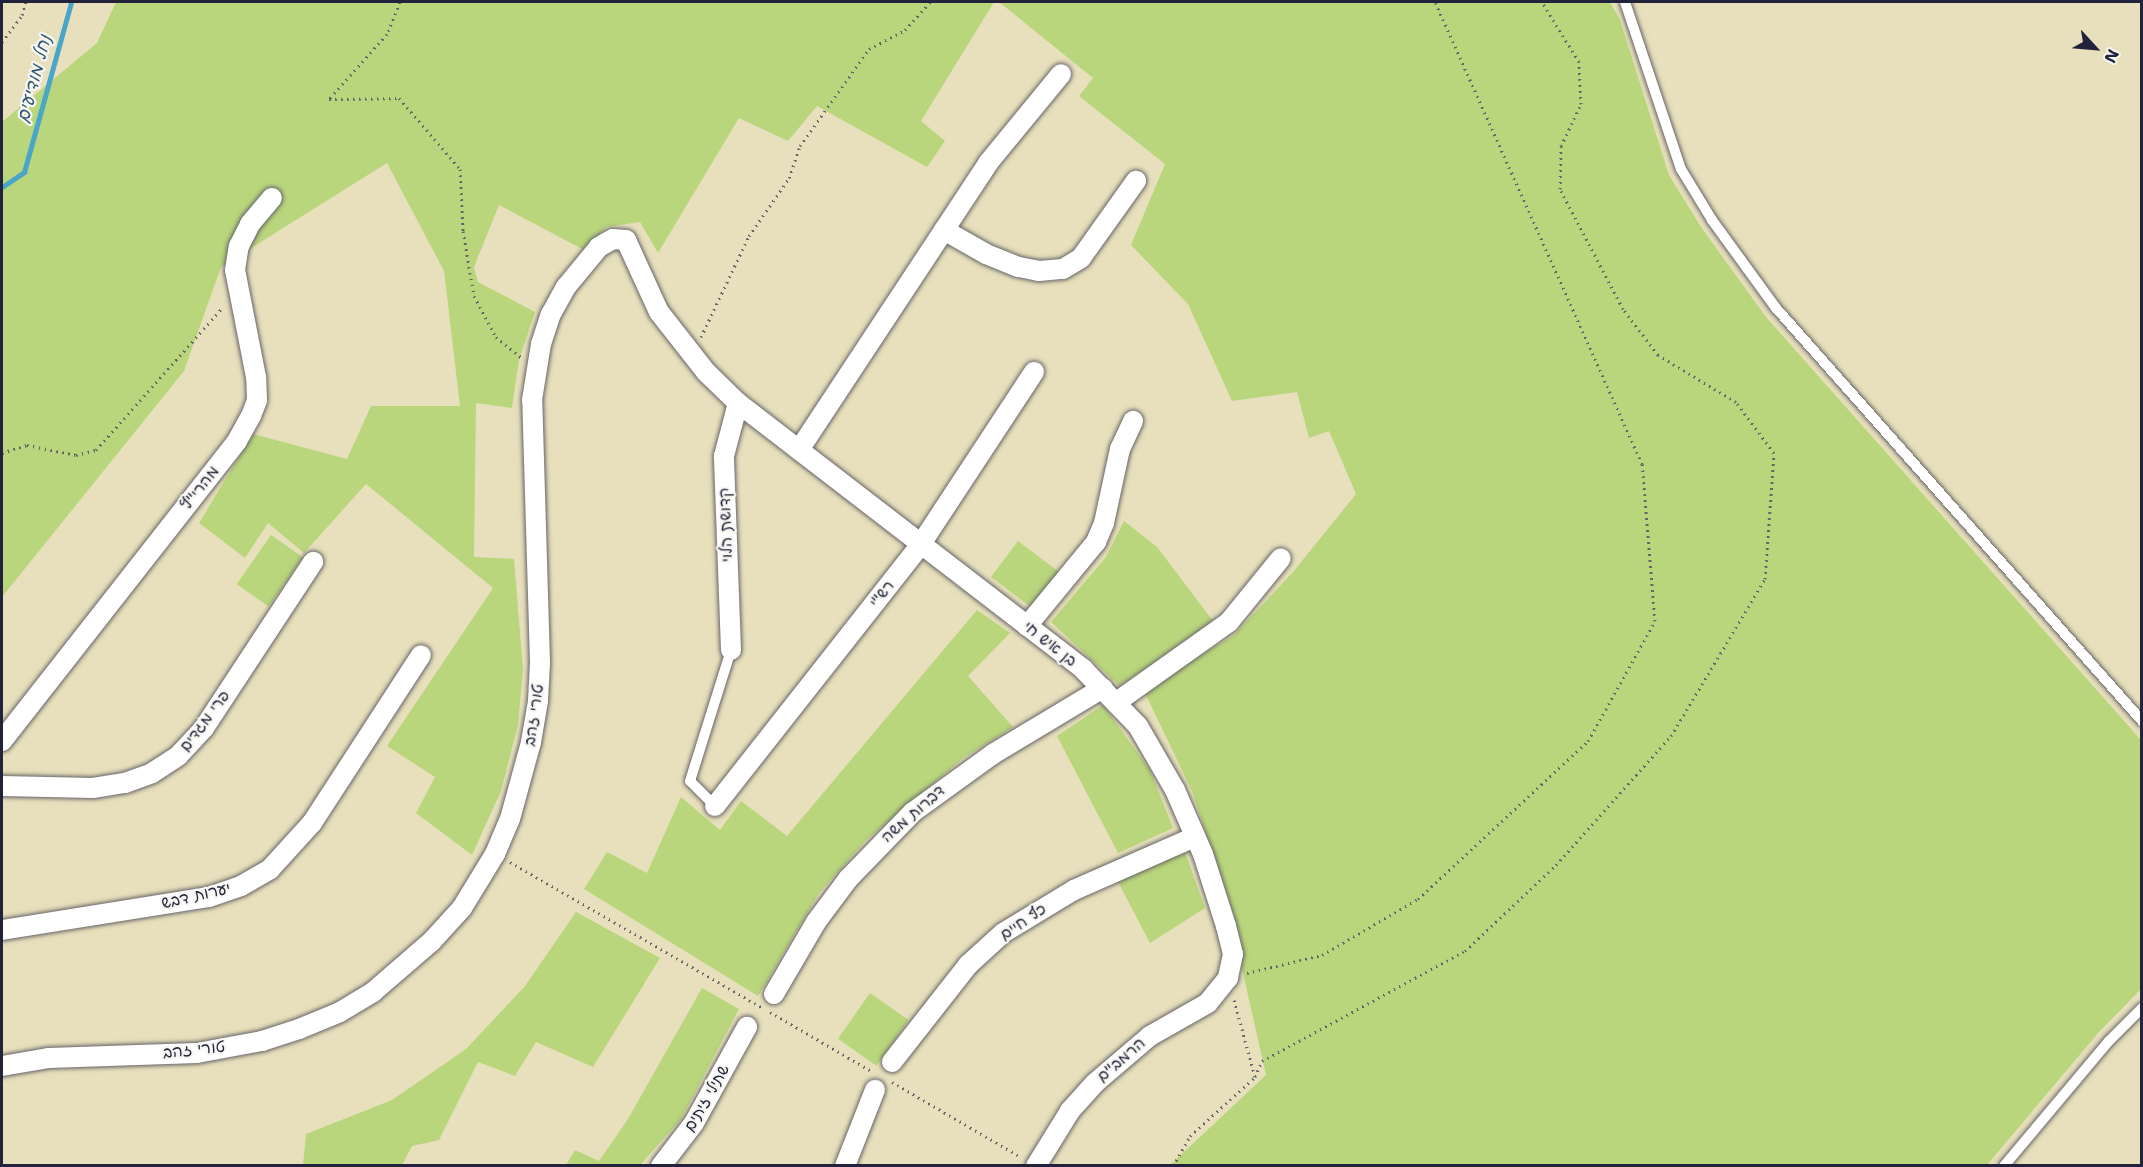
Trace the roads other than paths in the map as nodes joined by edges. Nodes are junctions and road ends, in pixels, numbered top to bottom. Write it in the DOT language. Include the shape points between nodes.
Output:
graph roads {
  1 [pos="1625,2"];
  2 [pos="1061,74"];
  3 [pos="1136,181"];
  4 [pos="272,198"];
  5 [pos="944,230"];
  6 [pos="1034,372"];
  7 [pos="738,403"];
  8 [pos="1133,421"];
  9 [pos="799,450"];
  10 [pos="921,544"];
  11 [pos="1281,558"];
  12 [pos="313,562"];
  13 [pos="1027,626"];
  14 [pos="731,650"];
  15 [pos="421,655"];
  16 [pos="1111,694"];
  17 [pos="2142,721"];
  18 [pos="2,741"];
  19 [pos="2,786"];
  20 [pos="716,806"];
  21 [pos="1195,837"];
  22 [pos="2,930"];
  23 [pos="1228,978"];
  24 [pos="774,994"];
  25 [pos="2142,1008"];
  26 [pos="747,1027"];
  27 [pos="892,1062"];
  28 [pos="2,1066"];
  29 [pos="875,1090"];
  30 [pos="661,1166"];
  31 [pos="845,1166"];
  32 [pos="1036,1166"];
  33 [pos="2004,1166"];
  1 -- 17 [label="lane" via="1681,169 1712,220 1776,308"];
  2 -- 5 [label="street" via="988,163"];
  3 -- 5 [label="street" via="1081,258 1063,269 1039,271 1019,267"];
  4 -- 18 [label="street, מהרי\"ץ" via="250,224 239,246 235,270 256,377 257,400 251,416 237,441"];
  5 -- 9 [label="street"];
  6 -- 10 [label="street, רש\"י"];
  7 -- 9 [label="street, בן איש חי"];
  7 -- 14 [label="street, קדושת הלוי" via="724,456"];
  7 -- 28 [label="street, טורי זהב" via="692,356 659,312 626,240 613,239 599,247 566,287 551,314 535,368 532,400 538,701 510,819 495,854 462,908 431,942 373,992 299,1029 262,1041 196,1053 49,1058"];
  8 -- 13 [label="street" via="1120,449 1096,542"];
  9 -- 10 [label="street, בן איש חי"];
  10 -- 13 [label="street, בן איש חי"];
  10 -- 20 [label="street, רש\"י"];
  11 -- 16 [label="street, דברות משה" via="1229,622"];
  12 -- 19 [label="street, פרי מגדים" via="204,728 178,756 152,773 125,783 60,789"];
  13 -- 16 [label="street, בן איש חי"];
  14 -- 20 [label="lane" via="690,781"];
  15 -- 22 [label="street, יערות דבש" via="312,823 270,869 241,886 209,897"];
  16 -- 21 [label="street, בן איש חי" via="1157,756"];
  16 -- 24 [label="street, דברות משה" via="993,754 913,812 848,879 816,922"];
  21 -- 23 [label="street, בן איש חי" via="1233,954"];
  21 -- 27 [label="street, כף חיים" via="1074,890 1004,933 945,992"];
  23 -- 32 [label="street, הרמב\"ם" via="1208,1002 1150,1036 1095,1083 1070,1112"];
  25 -- 33 [label="lane" via="2109,1041"];
  26 -- 30 [label="street, שתילי זיתים" via="694,1123"];
  29 -- 31 [label="street"];
}
